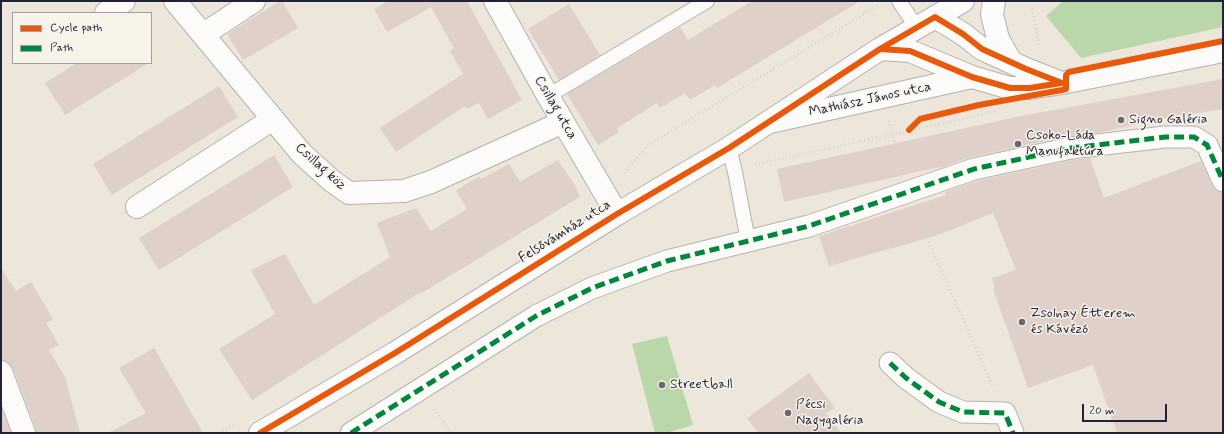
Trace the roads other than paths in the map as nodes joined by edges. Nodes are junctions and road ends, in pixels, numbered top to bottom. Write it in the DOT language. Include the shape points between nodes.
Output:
graph roads {
  1 [pos="124,1"];
  2 [pos="175,1"];
  3 [pos="254,1"];
  4 [pos="495,1"];
  5 [pos="706,1"];
  6 [pos="899,1"];
  7 [pos="963,1"];
  8 [pos="994,1"];
  9 [pos="108,12"];
  10 [pos="935,17"];
  11 [pos="917,28"];
  12 [pos="204,34"];
  13 [pos="880,50"];
  14 [pos="1223,51"];
  15 [pos="1011,62"];
  16 [pos="972,77"];
  17 [pos="1062,83"];
  18 [pos="548,96"];
  19 [pos="273,119"];
  20 [pos="563,122"];
  21 [pos="767,123"];
  22 [pos="729,148"];
  23 [pos="1223,181"];
  24 [pos="137,207"];
  25 [pos="617,214"];
  26 [pos="748,241"];
  27 [pos="890,363"];
  28 [pos="1,372"];
  29 [pos="24,433"];
  30 [pos="260,433"];
  31 [pos="351,433"];
  32 [pos="1013,433"];
  1 -- 9 [label="street"];
  2 -- 12 [label="street, Csillag köz"];
  3 -- 12 [label="street"];
  4 -- 18 [label="street, Csillag utca"];
  5 -- 18 [label="lane"];
  6 -- 11 [label="lane"];
  7 -- 10 [label="street, Felsővámház utca"];
  8 -- 15 [label="street" via="992,14 998,39"];
  10 -- 11 [label="street, Felsővámház utca"];
  10 -- 15 [label="street" via="982,49"];
  11 -- 13 [label="street, Felsővámház utca"];
  12 -- 19 [label="street, Csillag köz"];
  13 -- 16 [label="street, Mathiász János utca" via="910,51"];
  13 -- 21 [label="street, Felsővámház utca"];
  14 -- 17 [label="street, Mathiász János utca"];
  15 -- 17 [label="street"];
  16 -- 17 [label="street, Mathiász János utca" via="1010,88"];
  16 -- 21 [label="street, Mathiász János utca"];
  18 -- 20 [label="street, Csillag utca"];
  19 -- 20 [label="street, Csillag köz" via="302,154 332,181 350,193 404,191 431,182"];
  19 -- 24 [label="street"];
  20 -- 25 [label="street, Csillag utca"];
  21 -- 22 [label="street, Felsővámház utca"];
  22 -- 25 [label="street, Felsővámház utca"];
  22 -- 26 [label="lane"];
  23 -- 26 [label="street" via="1207,145 1194,137 1165,137 1071,148 974,169 809,226"];
  25 -- 30 [label="street, Felsővámház utca" via="395,353"];
  26 -- 31 [label="street" via="667,261 592,288 536,316"];
  27 -- 32 [label="street" via="939,402 963,412 1004,413"];
  28 -- 29 [label="street"];
}
